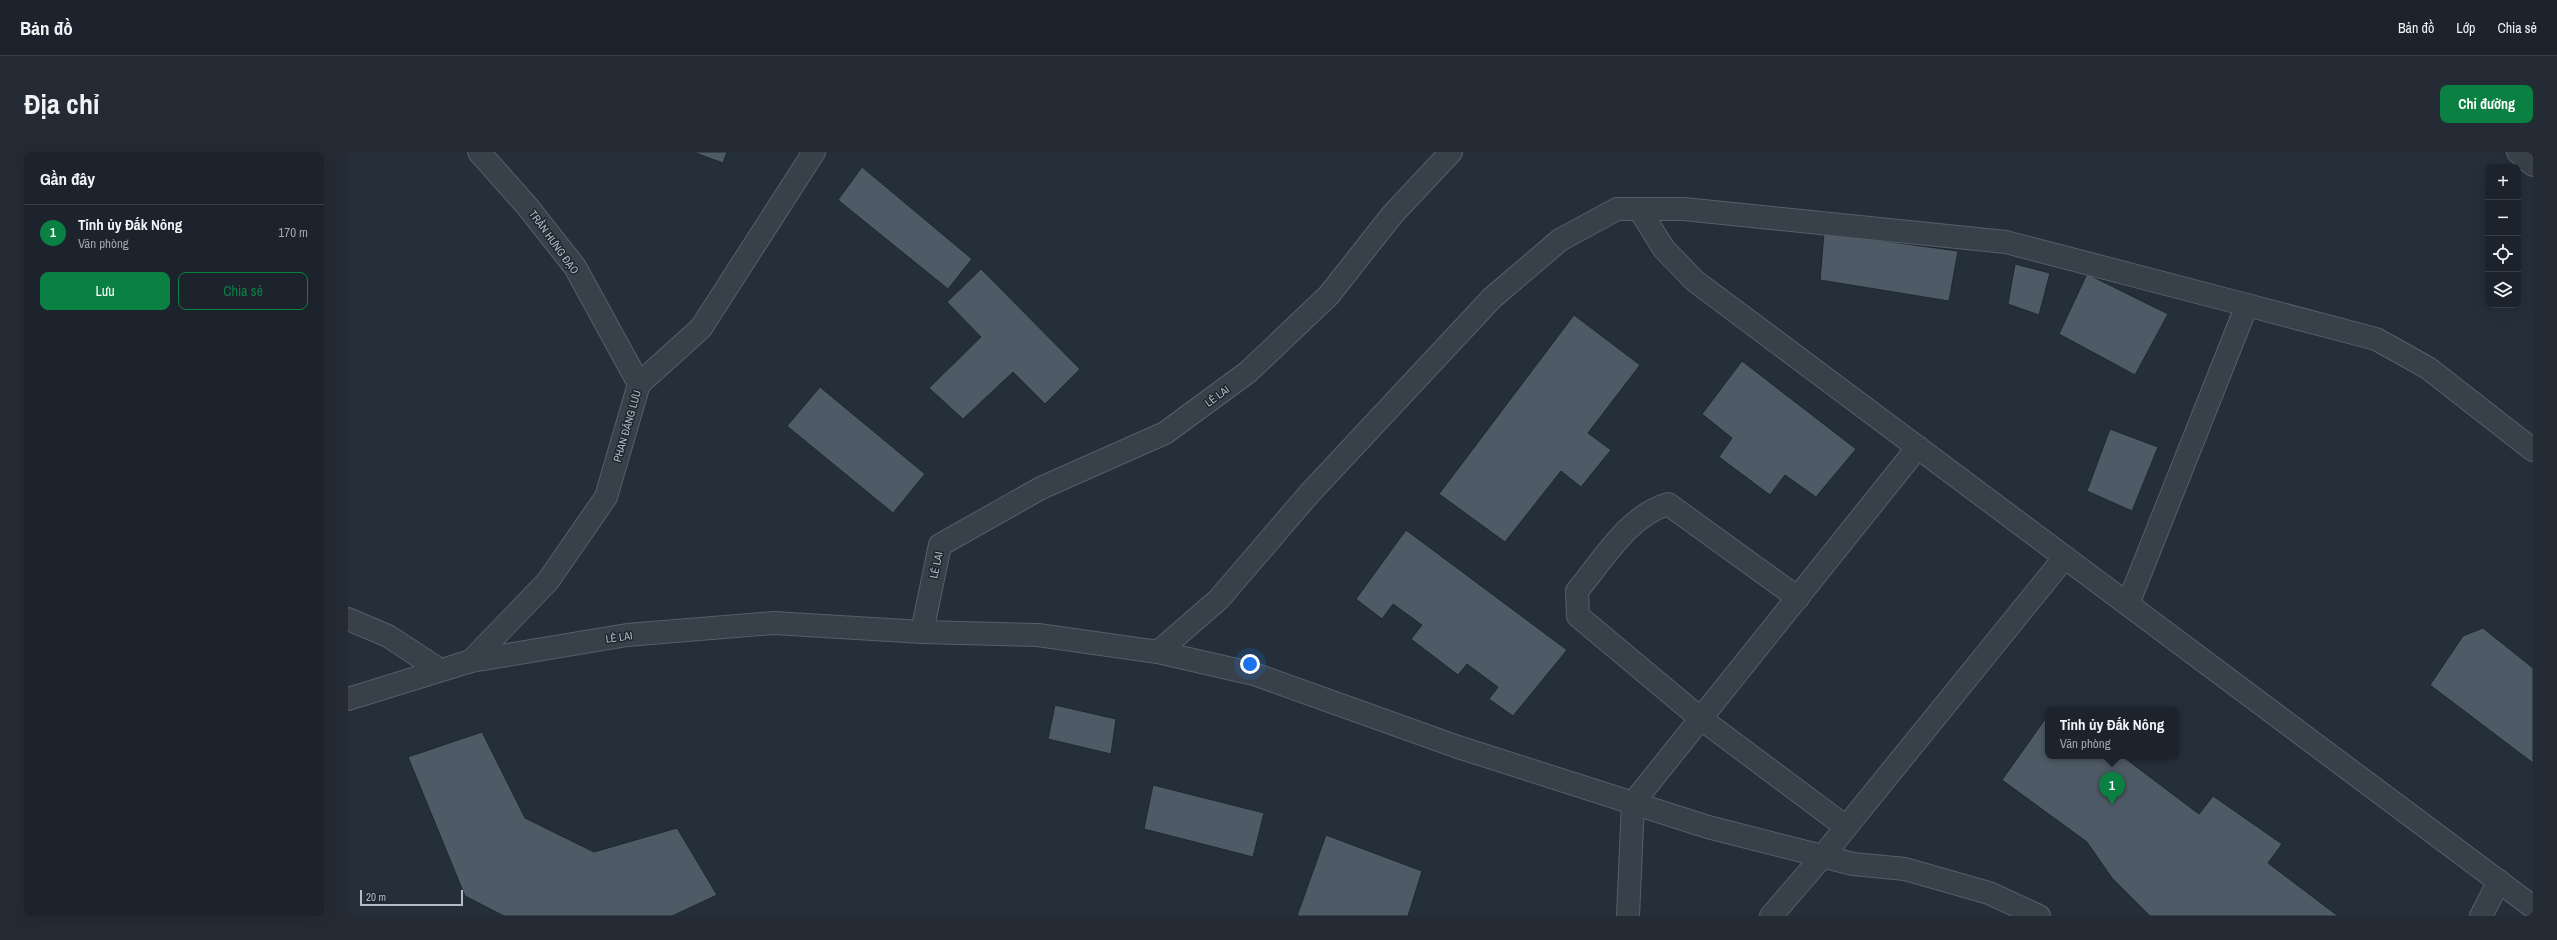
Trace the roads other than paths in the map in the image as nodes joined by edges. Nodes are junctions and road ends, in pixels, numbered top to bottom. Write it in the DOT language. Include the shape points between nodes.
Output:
graph roads {
  1 [pos="479,152"];
  2 [pos="814,152"];
  3 [pos="1451,152"];
  4 [pos="2518,152"];
  5 [pos="2533,165"];
  6 [pos="1639,209"];
  7 [pos="2247,305"];
  8 [pos="639,384"];
  9 [pos="1918,447"];
  10 [pos="2533,450"];
  11 [pos="2064,557"];
  12 [pos="1798,598"];
  13 [pos="2128,604"];
  14 [pos="348,618"];
  15 [pos="922,632"];
  16 [pos="1158,652"];
  17 [pos="471,661"];
  18 [pos="440,670"];
  19 [pos="348,699"];
  20 [pos="1700,718"];
  21 [pos="1633,803"];
  22 [pos="1846,827"];
  23 [pos="1822,857"];
  24 [pos="2499,881"];
  25 [pos="2533,907"];
  26 [pos="1628,916"];
  27 [pos="1771,916"];
  28 [pos="2039,916"];
  29 [pos="2481,916"];
  1 -- 8 [label="street, TRẦN HƯNG ĐẠO" via="527,206 575,267"];
  2 -- 8 [label="street, PHAN ĐĂNG LƯU" via="701,328"];
  3 -- 15 [label="street, LÊ LAI" via="1392,215 1329,295 1248,372 1165,433 1041,488 940,545"];
  4 -- 5 [label="street"];
  6 -- 7 [label="street" via="1684,209 2006,242"];
  6 -- 9 [label="street" via="1664,249 1695,281"];
  6 -- 16 [label="street" via="1616,209 1560,240 1492,298 1309,494 1219,599"];
  7 -- 10 [label="street" via="2376,339 2428,368"];
  7 -- 13 [label="street"];
  8 -- 17 [label="street, PHAN ĐĂNG LƯU" via="606,497 548,580"];
  9 -- 11 [label="street"];
  9 -- 12 [label="street"];
  11 -- 13 [label="street"];
  11 -- 22 [label="street"];
  12 -- 20 [label="street"];
  12 -- 20 [label="street" via="1668,504 1651,509 1632,524 1577,591 1578,616"];
  13 -- 24 [label="street"];
  14 -- 18 [label="street" via="388,636"];
  15 -- 16 [label="street" via="1038,635"];
  15 -- 17 [label="street, LÊ LAI" via="774,623 627,635"];
  16 -- 21 [label="street" via="1254,674 1458,747"];
  17 -- 18 [label="street, LÊ LAI"];
  18 -- 19 [label="street, LÊ LAI"];
  20 -- 21 [label="street"];
  20 -- 22 [label="street"];
  21 -- 23 [label="street" via="1708,827"];
  21 -- 26 [label="street"];
  22 -- 23 [label="street"];
  23 -- 27 [label="street"];
  23 -- 28 [label="street" via="1853,864 1905,869 1989,893"];
  24 -- 25 [label="street"];
  24 -- 29 [label="street"];
}
